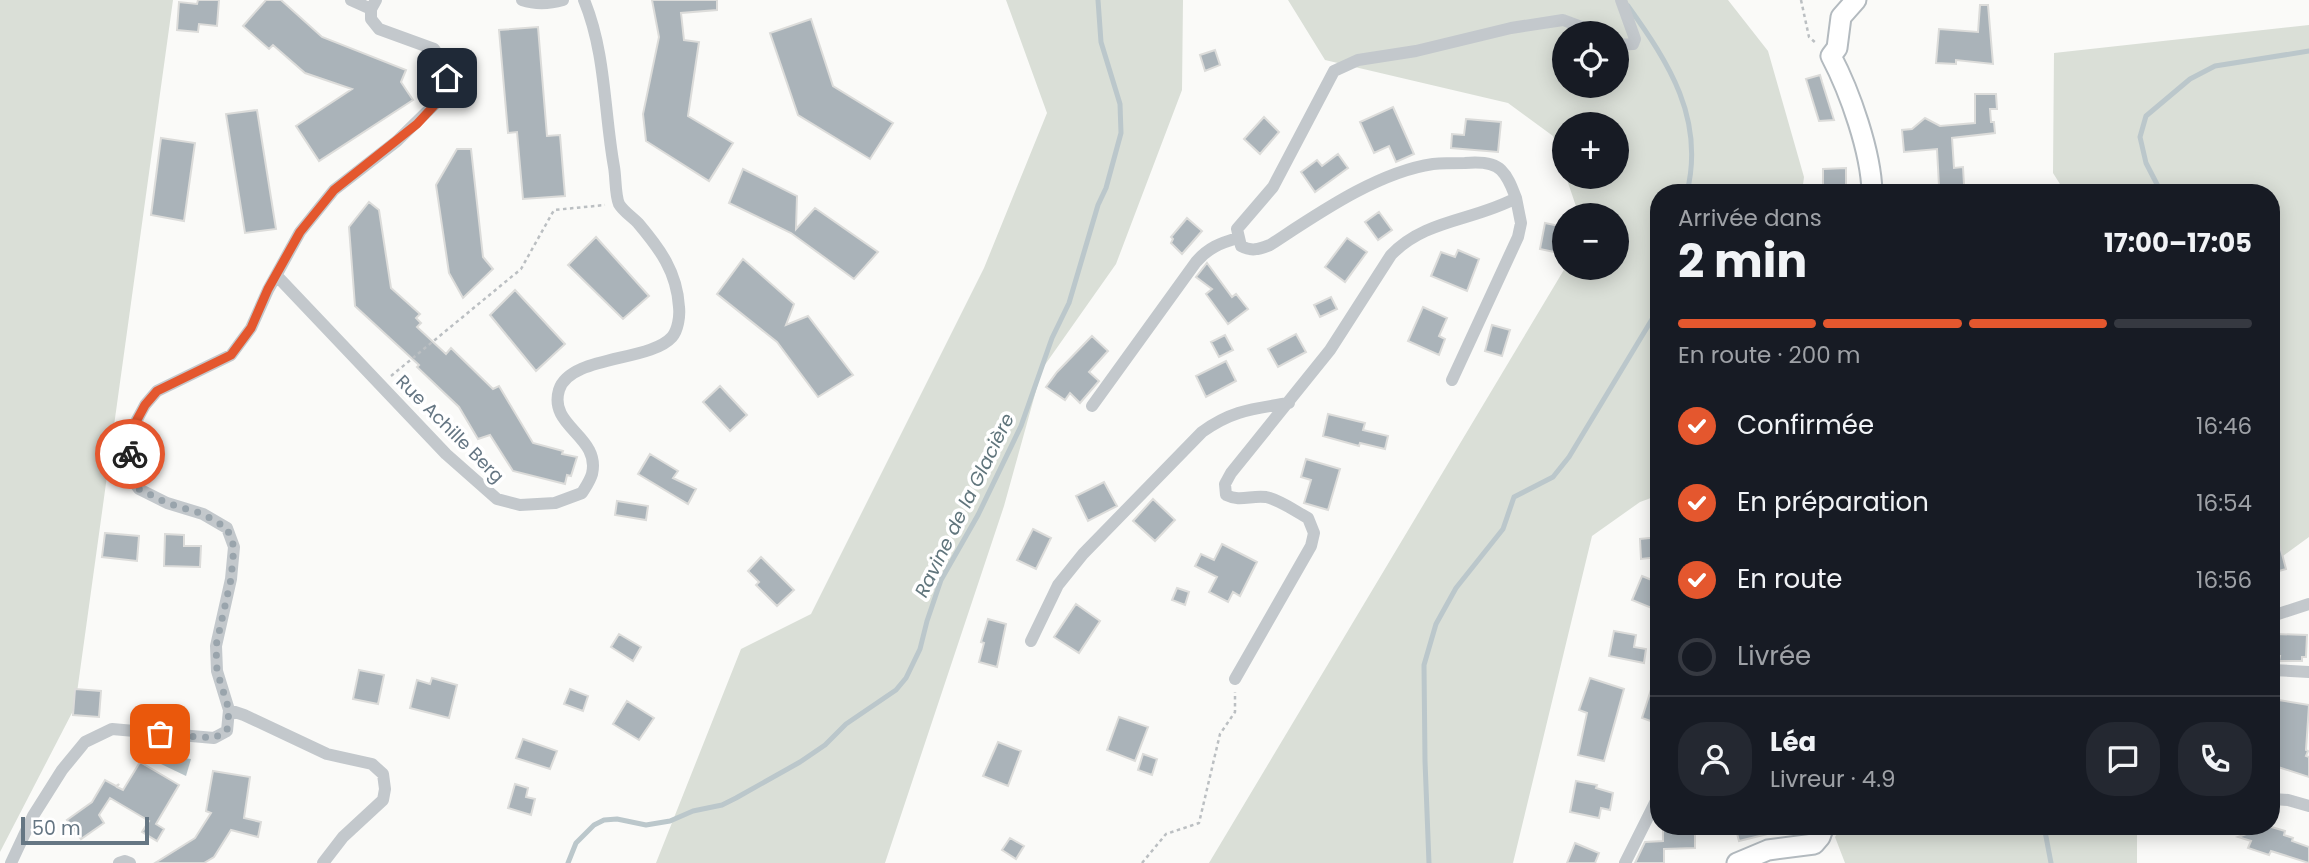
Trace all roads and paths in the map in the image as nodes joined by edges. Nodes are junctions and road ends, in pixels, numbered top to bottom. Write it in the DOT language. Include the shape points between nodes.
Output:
graph roads {
  1 [pos="351,0"];
  2 [pos="522,0"];
  3 [pos="564,0"];
  4 [pos="584,0"];
  5 [pos="1621,0"];
  6 [pos="1801,0"];
  7 [pos="1856,0"];
  8 [pos="373,4"];
  9 [pos="1552,22"];
  10 [pos="1629,44"];
  11 [pos="1831,56"];
  12 [pos="1872,184"];
  13 [pos="1516,198"];
  14 [pos="619,204"];
  15 [pos="1238,238"];
  16 [pos="276,275"];
  17 [pos="1452,380"];
  18 [pos="381,385"];
  19 [pos="1289,403"];
  20 [pos="1092,406"];
  21 [pos="2309,604"];
  22 [pos="2280,613"];
  23 [pos="1031,641"];
  24 [pos="2280,670"];
  25 [pos="2309,672"];
  26 [pos="1235,679"];
  27 [pos="229,710"];
  28 [pos="2280,800"];
  29 [pos="2309,806"];
  30 [pos="1650,813"];
  31 [pos="1822,835"];
  32 [pos="11,863"];
  33 [pos="119,863"];
  34 [pos="130,863"];
  35 [pos="323,863"];
  36 [pos="1142,863"];
  37 [pos="1625,863"];
  38 [pos="1737,863"];
  1 -- 8 [label="street"];
  2 -- 3 [label="street" via="552,4"];
  4 -- 14 [label="street" via="598,47"];
  5 -- 10 [label="street" via="1636,39"];
  6 -- 11 [label="path" via="1809,37"];
  7 -- 11 [label="main road" via="1841,17 1837,48"];
  8 -- 16 [label="street" via="371,19 379,29 434,49 447,78 442,97 397,141 334,190 300,232"];
  9 -- 15 [label="street" via="1358,60 1334,71 1273,187 1237,229"];
  11 -- 12 [label="main road" via="1860,132"];
  13 -- 15 [label="street" via="1500,167 1479,162 1432,164 1360,190 1258,250 1241,246"];
  13 -- 17 [label="street" via="1521,223 1518,236"];
  13 -- 19 [label="street" via="1436,226 1400,245"];
  14 -- 18 [label="path" via="554,210 521,269"];
  14 -- 18 [label="street, Rue Achille Berg" via="666,258 680,317 673,336 658,347 583,369 559,391 558,410 585,440 591,454 592,474 582,493 555,503 520,505 497,499 446,454"];
  15 -- 20 [label="street" via="1218,244 1196,262"];
  16 -- 18 [label="street, Rue Achille Berg"];
  16 -- 27 [label="street" via="251,328 231,355 157,391 132,429 131,477 139,489 227,528 234,547 216,646 217,671"];
  19 -- 23 [label="street" via="1238,411 1202,432 1058,584"];
  19 -- 26 [label="street" via="1231,472 1226,495 1270,498 1308,518 1314,533 1311,546"];
  21 -- 22 [label="street"];
  24 -- 25 [label="street"];
  26 -- 36 [label="path" via="1234,712 1220,734 1199,823 1166,834"];
  27 -- 32 [label="street" via="227,731 214,738 112,729 85,742 33,816"];
  27 -- 35 [label="street" via="327,754 372,764 383,774 383,800"];
  28 -- 29 [label="street"];
  30 -- 37 [label="street"];
  31 -- 38 [label="main road" via="1814,844 1768,850"];
  33 -- 34 [label="street"];
}
